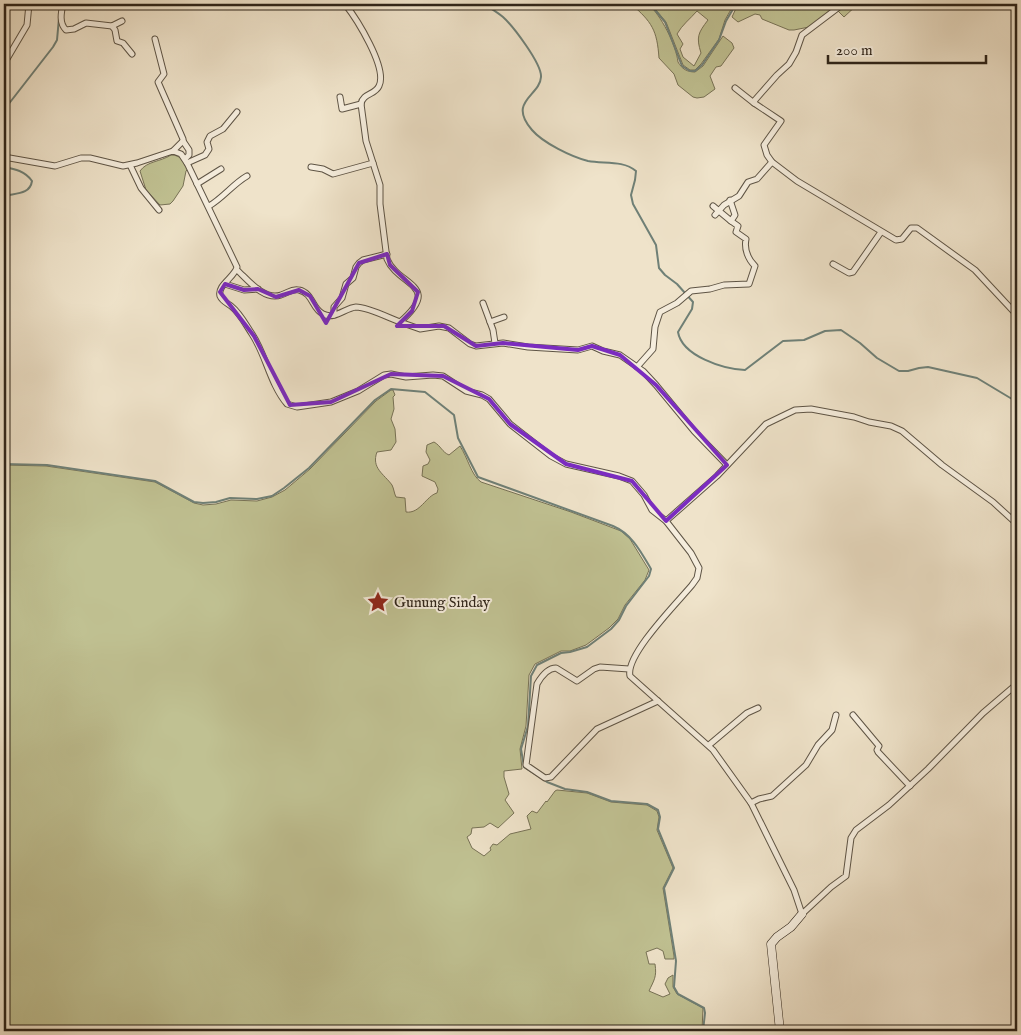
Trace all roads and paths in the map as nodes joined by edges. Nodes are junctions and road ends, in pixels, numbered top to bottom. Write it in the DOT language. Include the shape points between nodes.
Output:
graph roads {
  1 [pos="29,4"];
  2 [pos="63,4"];
  3 [pos="345,4"];
  4 [pos="844,4"];
  5 [pos="122,21"];
  6 [pos="112,26"];
  7 [pos="155,39"];
  8 [pos="132,54"];
  9 [pos="4,64"];
  10 [pos="735,88"];
  11 [pos="340,97"];
  12 [pos="754,103"];
  13 [pos="361,104"];
  14 [pos="237,112"];
  15 [pos="183,141"];
  16 [pos="173,151"];
  17 [pos="4,157"];
  18 [pos="186,161"];
  19 [pos="772,162"];
  20 [pos="373,163"];
  21 [pos="130,165"];
  22 [pos="311,167"];
  23 [pos="221,169"];
  24 [pos="247,176"];
  25 [pos="197,184"];
  26 [pos="730,200"];
  27 [pos="208,206"];
  28 [pos="713,206"];
  29 [pos="159,210"];
  30 [pos="717,213"];
  31 [pos="731,221"];
  32 [pos="881,232"];
  33 [pos="387,254"];
  34 [pos="833,264"];
  35 [pos="236,270"];
  36 [pos="225,284"];
  37 [pos="258,289"];
  38 [pos="483,303"];
  39 [pos="334,315"];
  40 [pos="1017,315"];
  41 [pos="504,317"];
  42 [pos="400,322"];
  43 [pos="490,322"];
  44 [pos="495,343"];
  45 [pos="637,367"];
  46 [pos="726,465"];
  47 [pos="666,522"];
  48 [pos="1017,524"];
  49 [pos="630,669"];
  50 [pos="1017,684"];
  51 [pos="658,702"];
  52 [pos="758,708"];
  53 [pos="853,714"];
  54 [pos="836,715"];
  55 [pos="709,745"];
  56 [pos="910,786"];
  57 [pos="751,803"];
  58 [pos="802,914"];
  59 [pos="780,1031"];
  1 -- 9 [label="street" via="27,25"];
  2 -- 6 [label="street" via="61,18 66,30 86,23"];
  3 -- 13 [label="street" via="357,20 380,69 380,85"];
  4 -- 12 [label="street" via="802,35 789,64"];
  5 -- 6 [label="street"];
  6 -- 8 [label="street" via="117,41"];
  7 -- 15 [label="street" via="164,74 158,82"];
  10 -- 12 [label="street"];
  11 -- 13 [label="street" via="342,109"];
  12 -- 19 [label="street" via="781,121 764,145"];
  13 -- 20 [label="street"];
  14 -- 18 [label="street" via="223,129 210,135 207,153"];
  15 -- 16 [label="street"];
  15 -- 18 [label="street" via="189,150"];
  16 -- 18 [label="street"];
  16 -- 21 [label="street"];
  17 -- 21 [label="street" via="55,166 81,158"];
  18 -- 25 [label="street"];
  19 -- 26 [label="street" via="757,179 748,182 739,196"];
  19 -- 32 [label="street"];
  20 -- 22 [label="street" via="332,174"];
  20 -- 33 [label="street" via="380,185"];
  21 -- 29 [label="street" via="140,188"];
  23 -- 25 [label="street"];
  24 -- 27 [label="street"];
  25 -- 27 [label="street"];
  26 -- 30 [label="street"];
  26 -- 31 [label="street" via="735,215"];
  27 -- 35 [label="street" via="236,262"];
  28 -- 30 [label="street"];
  30 -- 31 [label="street"];
  31 -- 45 [label="street" via="738,226 736,232 746,239 748,258 755,266 749,284 691,291 678,303 660,312 653,350"];
  32 -- 34 [label="street" via="852,272"];
  32 -- 40 [label="street" via="898,240 911,228 917,228 975,270"];
  33 -- 39 [label="street" via="359,263 334,308"];
  33 -- 42 [label="street" via="390,265 418,292 412,311"];
  35 -- 36 [label="street"];
  35 -- 37 [label="street"];
  36 -- 37 [label="street" via="244,290"];
  36 -- 47 [label="street" via="220,292 223,301 232,307 254,336 287,404 298,407 332,402 384,375 442,376 466,391 488,399 510,424 551,456 566,464 632,481 652,510"];
  37 -- 39 [label="street" via="276,297 299,290 310,296 321,313"];
  38 -- 43 [label="street"];
  39 -- 42 [label="street" via="357,307"];
  41 -- 43 [label="street"];
  42 -- 44 [label="street" via="420,329 449,328 476,346"];
  43 -- 44 [label="street"];
  44 -- 45 [label="street" via="560,350 592,346 620,356"];
  45 -- 46 [label="street" via="656,384"];
  46 -- 47 [label="street"];
  46 -- 48 [label="street" via="766,424 794,410 810,409 854,417 902,432"];
  47 -- 49 [label="street" via="695,559 699,572 637,652"];
  49 -- 51 [label="street" via="630,676"];
  49 -- 51 [label="street" via="594,669 577,681 556,668 544,673 537,684 526,765 545,778 552,777 597,729"];
  50 -- 56 [label="street"];
  51 -- 55 [label="street"];
  52 -- 55 [label="street"];
  53 -- 56 [label="street" via="879,746 878,752"];
  54 -- 57 [label="street" via="832,730 818,744 806,765 772,796"];
  55 -- 57 [label="street"];
  56 -- 58 [label="street" via="856,830 846,876"];
  57 -- 58 [label="street" via="794,890"];
  58 -- 59 [label="street" via="771,944"];
}
